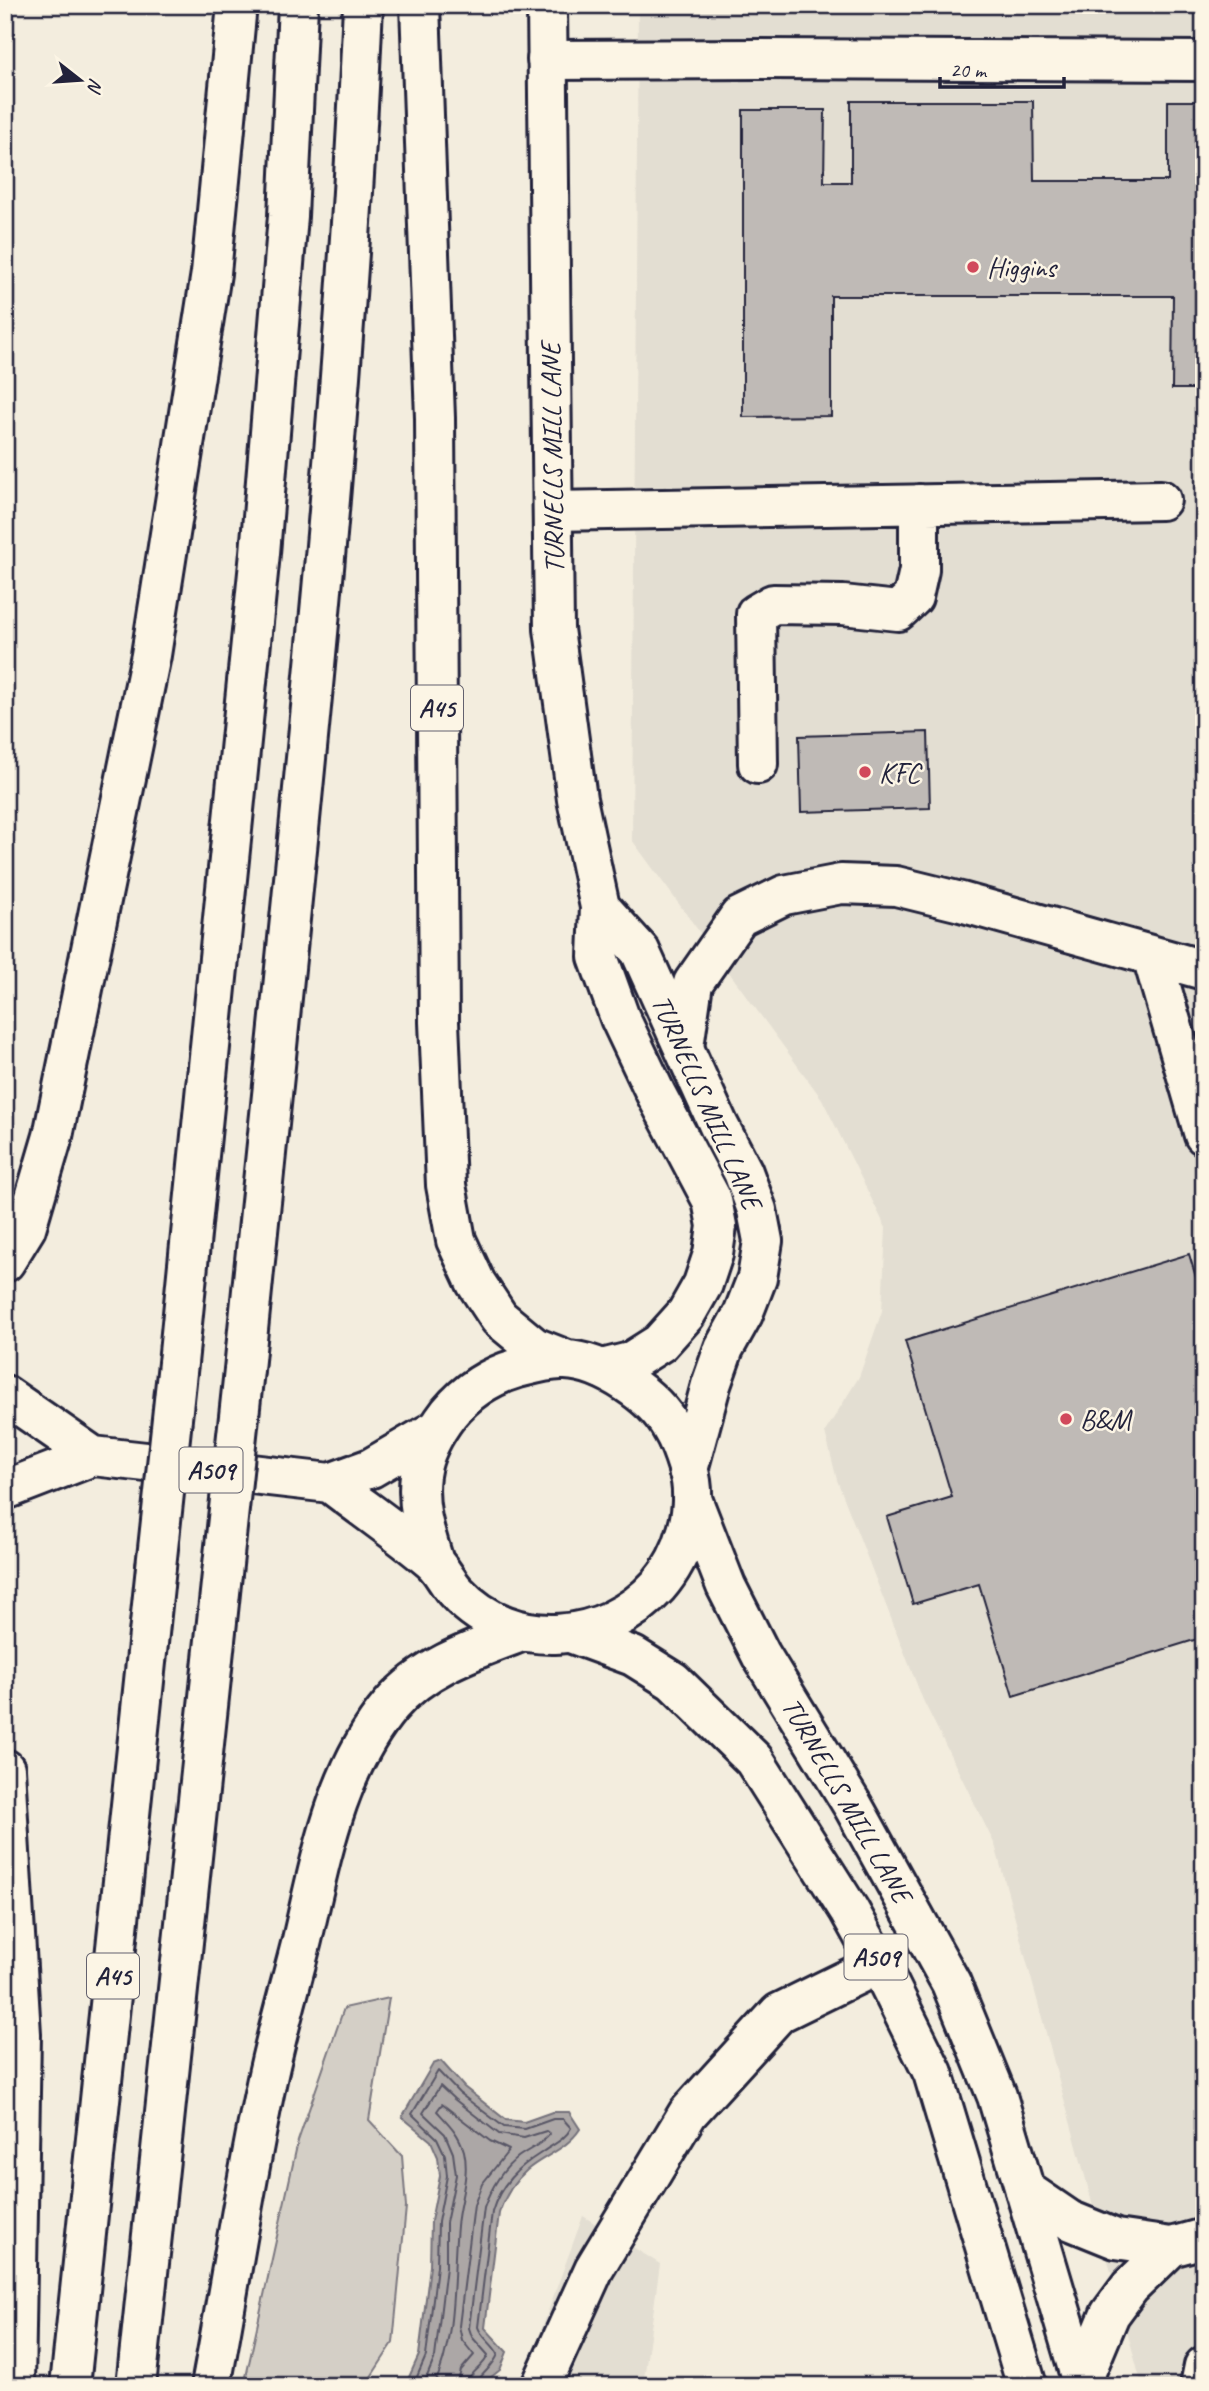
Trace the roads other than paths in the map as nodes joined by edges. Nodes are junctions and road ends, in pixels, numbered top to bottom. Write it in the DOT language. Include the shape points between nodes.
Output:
graph roads {
  1 [pos="237,5"];
  2 [pos="298,5"];
  3 [pos="363,5"];
  4 [pos="420,5"];
  5 [pos="547,5"];
  6 [pos="547,60"];
  7 [pos="1204,61"];
  8 [pos="1161,500"];
  9 [pos="919,504"];
  10 [pos="553,511"];
  11 [pos="758,764"];
  12 [pos="600,907"];
  13 [pos="1152,956"];
  14 [pos="1204,970"];
  15 [pos="684,1047"];
  16 [pos="1204,1135"];
  17 [pos="5,1262"];
  18 [pos="566,1360"];
  19 [pos="603,1369"];
  20 [pos="5,1395"];
  21 [pos="436,1430"];
  22 [pos="93,1456"];
  23 [pos="330,1483"];
  24 [pos="690,1483"];
  25 [pos="5,1490"];
  26 [pos="434,1562"];
  27 [pos="524,1632"];
  28 [pos="573,1634"];
  29 [pos="5,1769"];
  30 [pos="879,1964"];
  31 [pos="1026,2190"];
  32 [pos="1187,2242"];
  33 [pos="1204,2366"];
  34 [pos="1083,2383"];
  35 [pos="15,2386"];
  36 [pos="70,2386"];
  37 [pos="136,2386"];
  38 [pos="211,2386"];
  39 [pos="541,2386"];
  40 [pos="1027,2386"];
  41 [pos="1200,2386"];
  1 -- 17 [label="main road" via="211,274 150,655 53,1136 26,1228"];
  2 -- 36 [label="main road, A45, bridge" via="288,216 260,553"];
  3 -- 37 [label="main road, A45, bridge" via="356,172 332,480 244,1370"];
  4 -- 18 [label="main road, A45" via="435,418 439,1022 446,1185 456,1240 499,1318 534,1347"];
  5 -- 6 [label="main road, TURNELLS MILL LANE"];
  6 -- 7 [label="main road"];
  6 -- 10 [label="main road, TURNELLS MILL LANE"];
  8 -- 9 [label="main road"];
  9 -- 10 [label="main road"];
  9 -- 11 [label="main road" via="919,570 914,597 898,611 773,604 756,614"];
  10 -- 12 [label="main road, TURNELLS MILL LANE" via="554,629 577,799"];
  12 -- 15 [label="main road, TURNELLS MILL LANE" via="640,951"];
  12 -- 19 [label="main road, TURNELLS MILL LANE" via="598,957 620,1018 701,1175 717,1226 703,1284 686,1314 660,1342 630,1362"];
  13 -- 14 [label="main road"];
  13 -- 15 [label="main road" via="896,886 841,884 784,895 739,917 693,983"];
  13 -- 16 [label="main road"];
  15 -- 24 [label="main road, TURNELLS MILL LANE" via="743,1172 763,1241 757,1278 711,1385"];
  18 -- 19 [label="main road"];
  18 -- 21 [label="main road" via="538,1362 498,1374 462,1397"];
  19 -- 24 [label="main road" via="642,1393 672,1427"];
  20 -- 22 [label="main road, A509"];
  21 -- 23 [label="main road, A509" via="371,1468"];
  21 -- 26 [label="main road" via="420,1473 420,1519"];
  22 -- 23 [label="main road, A509"];
  22 -- 25 [label="main road, A509"];
  23 -- 26 [label="main road"];
  24 -- 28 [label="main road" via="686,1536 670,1572 644,1601 611,1623"];
  24 -- 31 [label="main road, TURNELLS MILL LANE / A509" via="726,1587 761,1655 853,1806 951,1983 997,2096"];
  26 -- 27 [label="main road" via="457,1594 488,1617"];
  27 -- 28 [label="main road"];
  27 -- 38 [label="main road" via="465,1653 424,1675 393,1703 368,1735 348,1777 329,1829 266,2084"];
  28 -- 30 [label="main road, TURNELLS MILL LANE / A509" via="633,1656 673,1681 754,1760"];
  29 -- 35 [label="main road" via="21,2034"];
  30 -- 39 [label="main road" via="779,2013 688,2113 594,2269"];
  30 -- 40 [label="main road, TURNELLS MILL LANE / A509" via="933,2073"];
  31 -- 32 [label="main road" via="1046,2207 1092,2231 1128,2242"];
  31 -- 34 [label="main road, TURNELLS MILL LANE / A509"];
  32 -- 34 [label="main road" via="1130,2287 1110,2315"];
  33 -- 41 [label="main road"];
}
